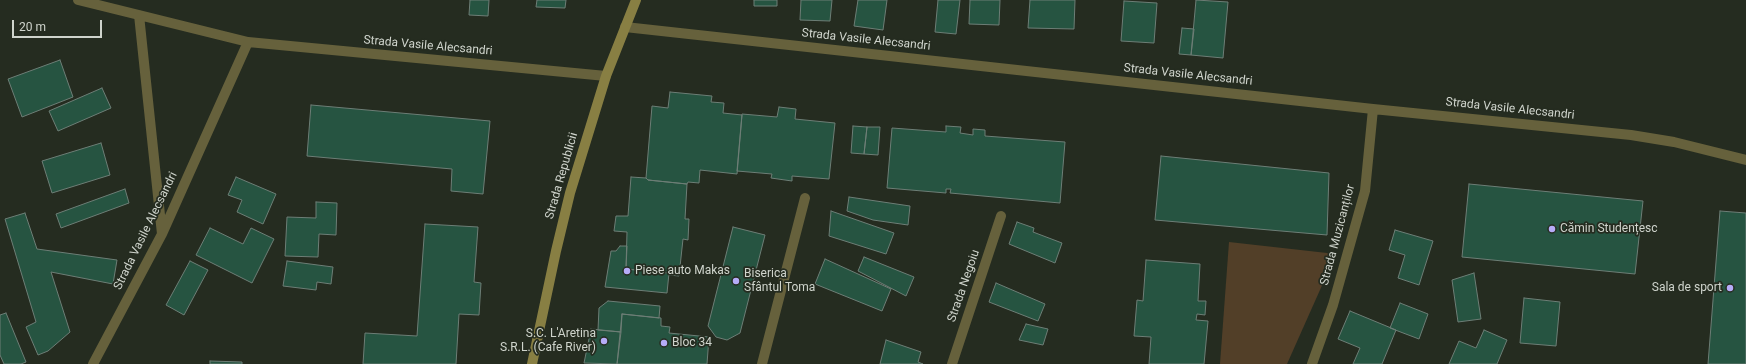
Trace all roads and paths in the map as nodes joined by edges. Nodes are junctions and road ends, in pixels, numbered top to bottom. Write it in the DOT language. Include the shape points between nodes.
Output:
graph roads {
  1 [pos="78,0"];
  2 [pos="636,0"];
  3 [pos="139,15"];
  4 [pos="625,27"];
  5 [pos="248,42"];
  6 [pos="606,76"];
  7 [pos="1373,109"];
  8 [pos="1746,160"];
  9 [pos="805,198"];
  10 [pos="1001,216"];
  11 [pos="162,234"];
  12 [pos="93,364"];
  13 [pos="532,364"];
  14 [pos="762,364"];
  15 [pos="952,364"];
  16 [pos="1312,364"];
  1 -- 3 [label="street, Strada Vasile Alecsandri"];
  2 -- 4 [label="main road, Strada Republicii"];
  3 -- 5 [label="street, Strada Vasile Alecsandri"];
  3 -- 11 [label="street"];
  4 -- 6 [label="main road, Strada Republicii"];
  4 -- 7 [label="street, Strada Vasile Alecsandri"];
  5 -- 6 [label="street, Strada Vasile Alecsandri"];
  5 -- 11 [label="street, Strada Vasile Alecsandri"];
  6 -- 13 [label="main road, Strada Republicii" via="570,193"];
  7 -- 8 [label="street, Strada Vasile Alecsandri" via="1631,135 1674,142"];
  7 -- 16 [label="street, Strada Muzicanților" via="1364,191 1333,306"];
  9 -- 14 [label="street"];
  10 -- 15 [label="street, Strada Negoiu"];
  11 -- 12 [label="street, Strada Vasile Alecsandri"];
}
